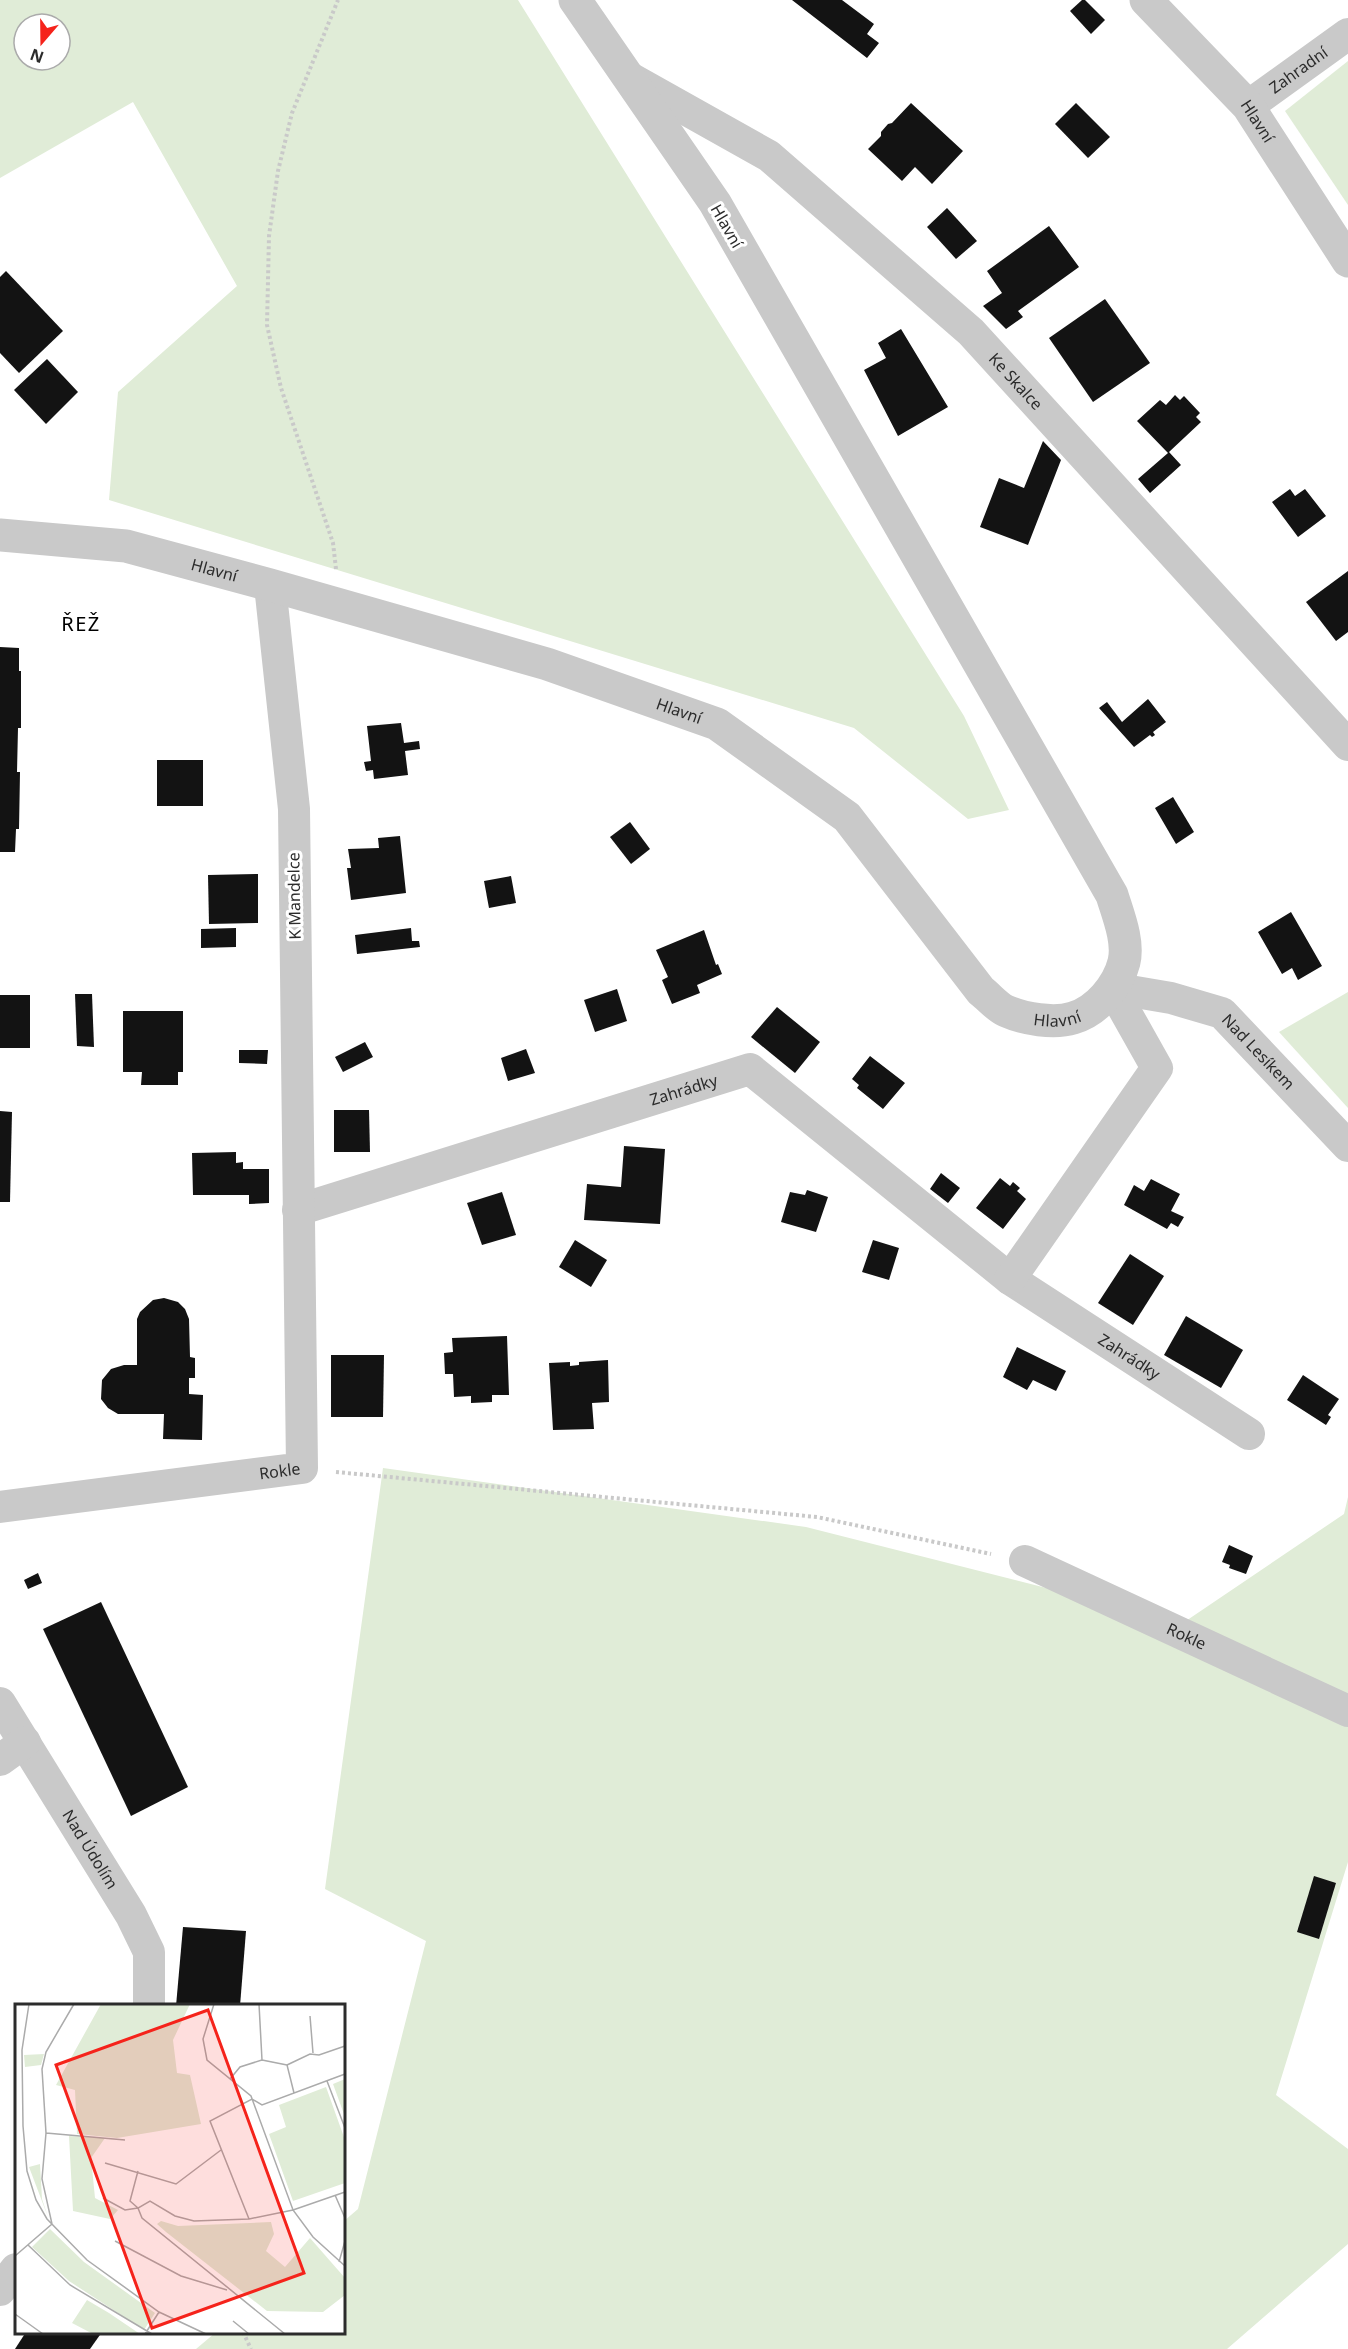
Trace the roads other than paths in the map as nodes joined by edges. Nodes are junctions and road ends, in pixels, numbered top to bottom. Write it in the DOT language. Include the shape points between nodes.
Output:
graph roads {
  1 [pos="575,0"];
  2 [pos="1146,0"];
  3 [pos="1348,34"];
  4 [pos="630,78"];
  5 [pos="1248,106"];
  6 [pos="1348,261"];
  7 [pos="0,535"];
  8 [pos="270,585"];
  9 [pos="1348,745"];
  10 [pos="1112,988"];
  11 [pos="1348,1146"];
  12 [pos="298,1210"];
  13 [pos="1010,1279"];
  14 [pos="1249,1434"];
  15 [pos="0,1507"];
  16 [pos="1025,1561"];
  17 [pos="0,1703"];
  18 [pos="1348,1711"];
  19 [pos="12,1751"];
  20 [pos="149,2004"];
  21 [pos="15,2270"];
  22 [pos="0,2290"];
  1 -- 4 [label="street, Hlavní"];
  2 -- 5 [label="street, Hlavní"];
  3 -- 5 [label="street, Zahradní"];
  4 -- 9 [label="street, Ke Skalce" via="769,156 971,332"];
  4 -- 10 [label="street, Hlavní" via="715,203 1112,895 1124,934 1124,962"];
  5 -- 6 [label="street, Hlavní"];
  7 -- 8 [label="street, Hlavní" via="126,546"];
  8 -- 10 [label="street, Hlavní" via="547,664 717,724 847,817 981,991 1004,1010 1038,1020 1073,1019 1095,1007"];
  8 -- 12 [label="street, K Mandelce" via="294,809"];
  10 -- 11 [label="street, Nad Lesíkem" via="1171,998 1222,1013"];
  10 -- 13 [label="street" via="1157,1068"];
  12 -- 13 [label="street, Zahrádky" via="750,1069"];
  12 -- 15 [label="street, Rokle" via="302,1468"];
  13 -- 14 [label="street, Zahrádky"];
  16 -- 18 [label="street, Rokle"];
  17 -- 19 [label="street, Nad Údolím"];
  19 -- 20 [label="street, Nad Údolím" via="131,1914 149,1952"];
  21 -- 22 [label="street"];
}
